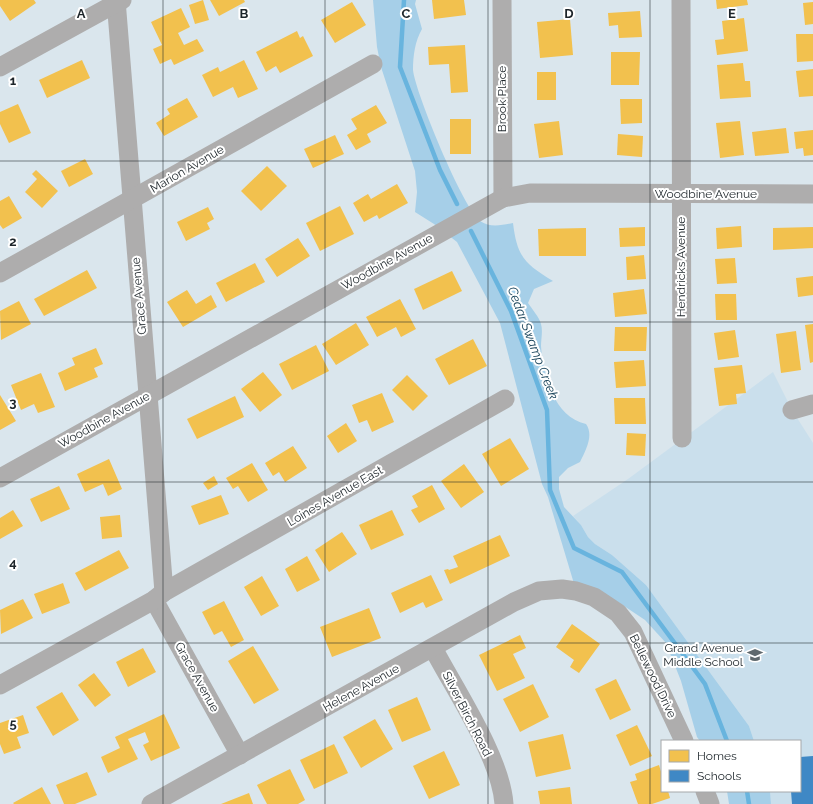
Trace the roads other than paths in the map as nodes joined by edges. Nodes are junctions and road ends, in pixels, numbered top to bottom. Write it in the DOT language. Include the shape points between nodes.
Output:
graph roads {
  1 [pos="502,0"];
  2 [pos="681,0"];
  3 [pos="118,1"];
  4 [pos="373,64"];
  5 [pos="0,68"];
  6 [pos="681,193"];
  7 [pos="813,194"];
  8 [pos="503,198"];
  9 [pos="132,200"];
  10 [pos="0,273"];
  11 [pos="148,396"];
  12 [pos="505,399"];
  13 [pos="813,404"];
  14 [pos="792,410"];
  15 [pos="682,438"];
  16 [pos="0,478"];
  17 [pos="576,591"];
  18 [pos="159,596"];
  19 [pos="432,648"];
  20 [pos="0,685"];
  21 [pos="684,740"];
  22 [pos="240,755"];
  23 [pos="705,792"];
  24 [pos="151,804"];
  25 [pos="504,804"];
  26 [pos="710,804"];
  1 -- 8 [label="street, Brook Place"];
  2 -- 6 [label="street, Hendricks Avenue"];
  3 -- 5 [label="street"];
  3 -- 9 [label="street, Grace Avenue"];
  4 -- 9 [label="street, Marion Avenue"];
  6 -- 7 [label="street, Woodbine Avenue"];
  6 -- 8 [label="street, Woodbine Avenue" via="530,193"];
  6 -- 15 [label="street, Hendricks Avenue"];
  8 -- 11 [label="street, Woodbine Avenue"];
  9 -- 10 [label="street, Marion Avenue"];
  9 -- 11 [label="street, Grace Avenue"];
  11 -- 16 [label="street, Woodbine Avenue"];
  11 -- 18 [label="street, Grace Avenue"];
  12 -- 18 [label="street, Loines Avenue East"];
  13 -- 14 [label="street"];
  17 -- 19 [label="street, Helene Avenue" via="539,591 514,602"];
  17 -- 21 [label="street, Bellewood Drive" via="594,597 618,613 633,632"];
  18 -- 20 [label="street, Loines Avenue East"];
  18 -- 22 [label="street, Grace Avenue"];
  19 -- 22 [label="street, Helene Avenue"];
  19 -- 25 [label="street, Silver Birch Road" via="485,744 499,780"];
  22 -- 24 [label="street, Helene Avenue"];
  23 -- 26 [label="street"];
}
